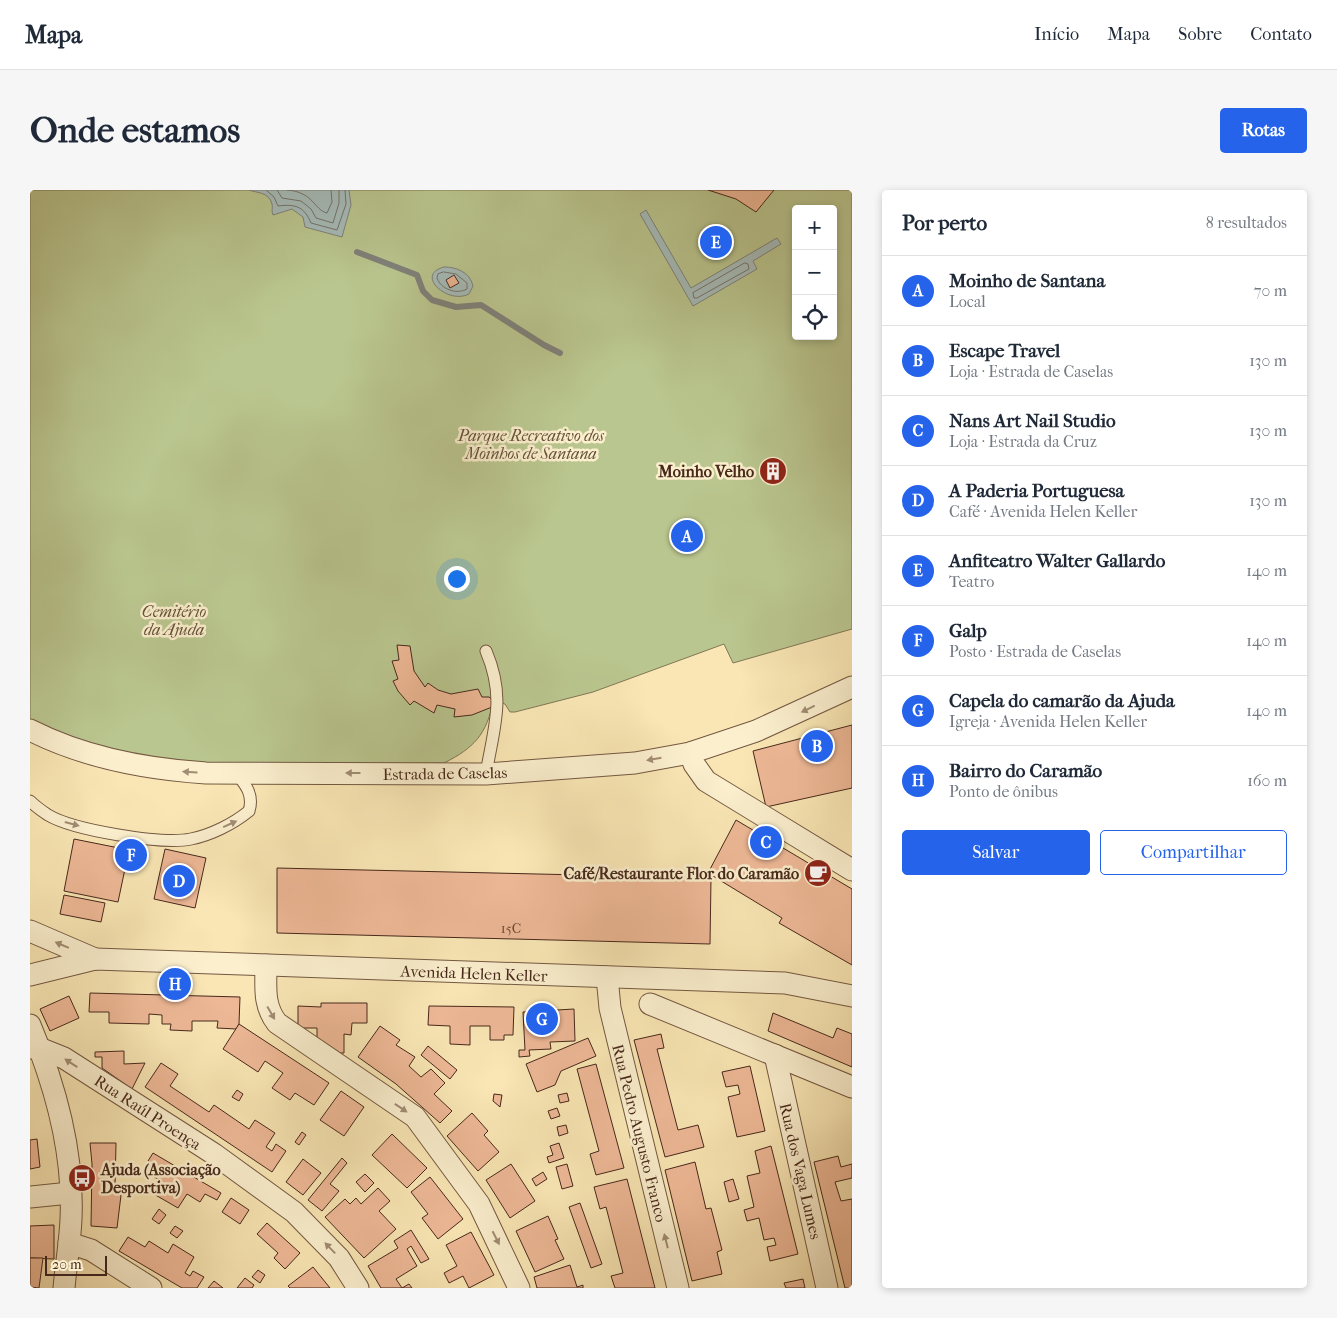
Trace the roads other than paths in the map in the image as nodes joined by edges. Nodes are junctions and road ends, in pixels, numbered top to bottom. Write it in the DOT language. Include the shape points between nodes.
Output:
graph roads {
  1 [pos="486,651"];
  2 [pos="852,687"];
  3 [pos="30,730"];
  4 [pos="690,752"];
  5 [pos="236,773"];
  6 [pos="486,774"];
  7 [pos="30,801"];
  8 [pos="852,870"];
  9 [pos="30,931"];
  10 [pos="95,959"];
  11 [pos="266,965"];
  12 [pos="30,975"];
  13 [pos="607,977"];
  14 [pos="852,996"];
  15 [pos="650,1004"];
  16 [pos="30,1025"];
  17 [pos="35,1048"];
  18 [pos="775,1054"];
  19 [pos="852,1087"];
  20 [pos="70,1193"];
  21 [pos="30,1197"];
  22 [pos="69,1243"];
  23 [pos="64,1288"];
  24 [pos="151,1288"];
  25 [pos="358,1288"];
  26 [pos="519,1288"];
  27 [pos="678,1288"];
  28 [pos="827,1288"];
  1 -- 6 [label="lane" via="496,674 498,702"];
  2 -- 4 [label="street, Estrada de Caselas, one-way" via="764,728"];
  5 -- 3 [label="street, Estrada de Caselas, one-way" via="170,771 130,764 90,755"];
  4 -- 6 [label="street, Estrada de Caselas, one-way" via="635,763"];
  4 -- 8 [label="street" via="696,769 706,782"];
  6 -- 5 [label="street, Estrada de Caselas, one-way"];
  7 -- 5 [label="lane, one-way" via="48,815 69,824 147,840 192,839 235,822 249,811 251,796 248,787"];
  10 -- 9 [label="street, Avenida Helen Keller, one-way"];
  10 -- 11 [label="street, Avenida Helen Keller"];
  10 -- 12 [label="street, Avenida Helen Keller"];
  11 -- 13 [label="street, Avenida Helen Keller"];
  11 -- 26 [label="street, one-way" via="265,1002 277,1023 416,1117 479,1204"];
  13 -- 14 [label="street, Avenida Helen Keller" via="785,983"];
  27 -- 13 [label="street, Rua Pedro Augusto Franco, one-way" via="610,1008"];
  15 -- 18 [label="street"];
  16 -- 17 [label="street"];
  17 -- 20 [label="street" via="60,1112"];
  25 -- 17 [label="street, Rua Raúl Proença, one-way" via="339,1258 294,1212 214,1154 64,1058"];
  18 -- 19 [label="street"];
  18 -- 28 [label="street, Rua dos Vaga Lumes"];
  20 -- 21 [label="street"];
  20 -- 22 [label="street"];
  22 -- 23 [label="street"];
  22 -- 24 [label="street" via="91,1250"];
}
